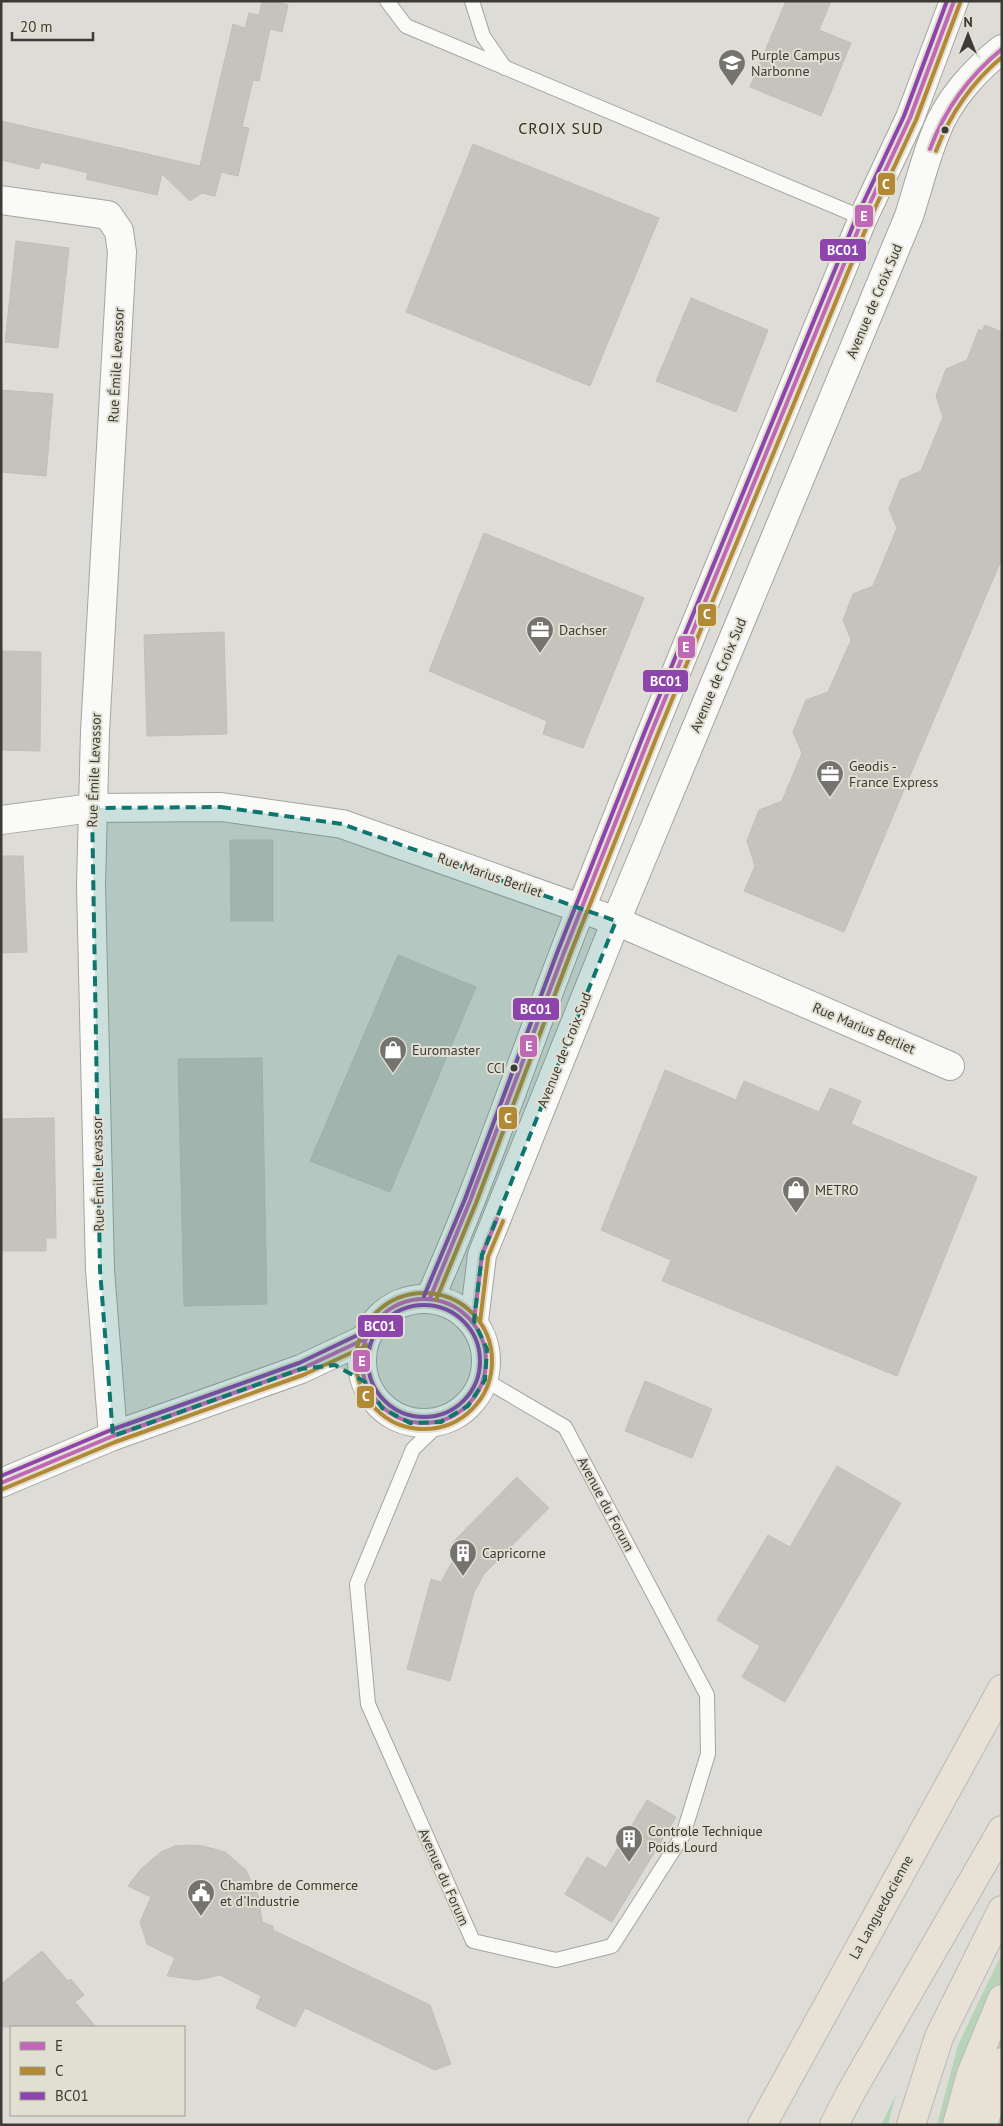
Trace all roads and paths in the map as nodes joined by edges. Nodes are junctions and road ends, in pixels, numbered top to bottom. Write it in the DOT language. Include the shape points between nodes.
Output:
graph roads {
  1 [pos="387,1"];
  2 [pos="472,1"];
  3 [pos="954,1"];
  4 [pos="1002,49"];
  5 [pos="506,68"];
  6 [pos="1,200"];
  7 [pos="863,218"];
  8 [pos="92,808"];
  9 [pos="1,820"];
  10 [pos="581,907"];
  11 [pos="616,920"];
  12 [pos="950,1066"];
  13 [pos="430,1298"];
  14 [pos="474,1321"];
  15 [pos="365,1339"];
  16 [pos="300,1369"];
  17 [pos="485,1380"];
  18 [pos="365,1382"];
  19 [pos="441,1422"];
  20 [pos="113,1436"];
  21 [pos="1,1482"];
  22 [pos="1002,1689"];
  23 [pos="1002,1830"];
  24 [pos="1002,1910"];
  25 [pos="1002,1999"];
  26 [pos="1002,2062"];
  27 [pos="762,2125"];
  28 [pos="834,2125"];
  29 [pos="911,2125"];
  30 [pos="957,2125"];
  31 [pos="983,2125"];
  1 -- 5 [label="lane" via="406,26"];
  2 -- 5 [label="lane" via="482,36"];
  3 -- 7 [label="street" via="910,118"];
  4 -- 11 [label="street, Avenue de Croix Sud" via="954,99 936,131 909,216"];
  5 -- 7 [label="lane"];
  6 -- 8 [label="street, Rue Émile Levassor" via="108,215 119,231 122,252"];
  7 -- 10 [label="street"];
  8 -- 9 [label="street, Rue Marius Berliet"];
  8 -- 10 [label="street, Rue Marius Berliet" via="221,807 342,824"];
  8 -- 20 [label="street, Rue Émile Levassor" via="100,1270"];
  10 -- 11 [label="street, Rue Marius Berliet"];
  10 -- 13 [label="street"];
  11 -- 12 [label="street, Rue Marius Berliet"];
  11 -- 14 [label="street, Avenue de Croix Sud" via="482,1255"];
  13 -- 14 [label="street" via="454,1305"];
  13 -- 15 [label="street" via="402,1302 380,1316"];
  14 -- 17 [label="street" via="487,1349"];
  15 -- 16 [label="street"];
  15 -- 18 [label="street" via="361,1361"];
  16 -- 18 [label="street" via="335,1365"];
  16 -- 20 [label="street"];
  17 -- 19 [label="street" via="468,1406"];
  17 -- 19 [label="lane, Avenue du Forum" via="565,1427 707,1696 708,1754 683,1835 612,1946 556,1960 473,1941 368,1704 357,1584 413,1449"];
  18 -- 19 [label="street" via="382,1408 410,1423"];
  20 -- 21 [label="street"];
  22 -- 27 [label="highway, La Languedocienne"];
  23 -- 28 [label="highway"];
  24 -- 29 [label="highway" via="939,2037"];
  25 -- 30 [label="highway" via="971,2074"];
  26 -- 31 [label="highway"];
}
